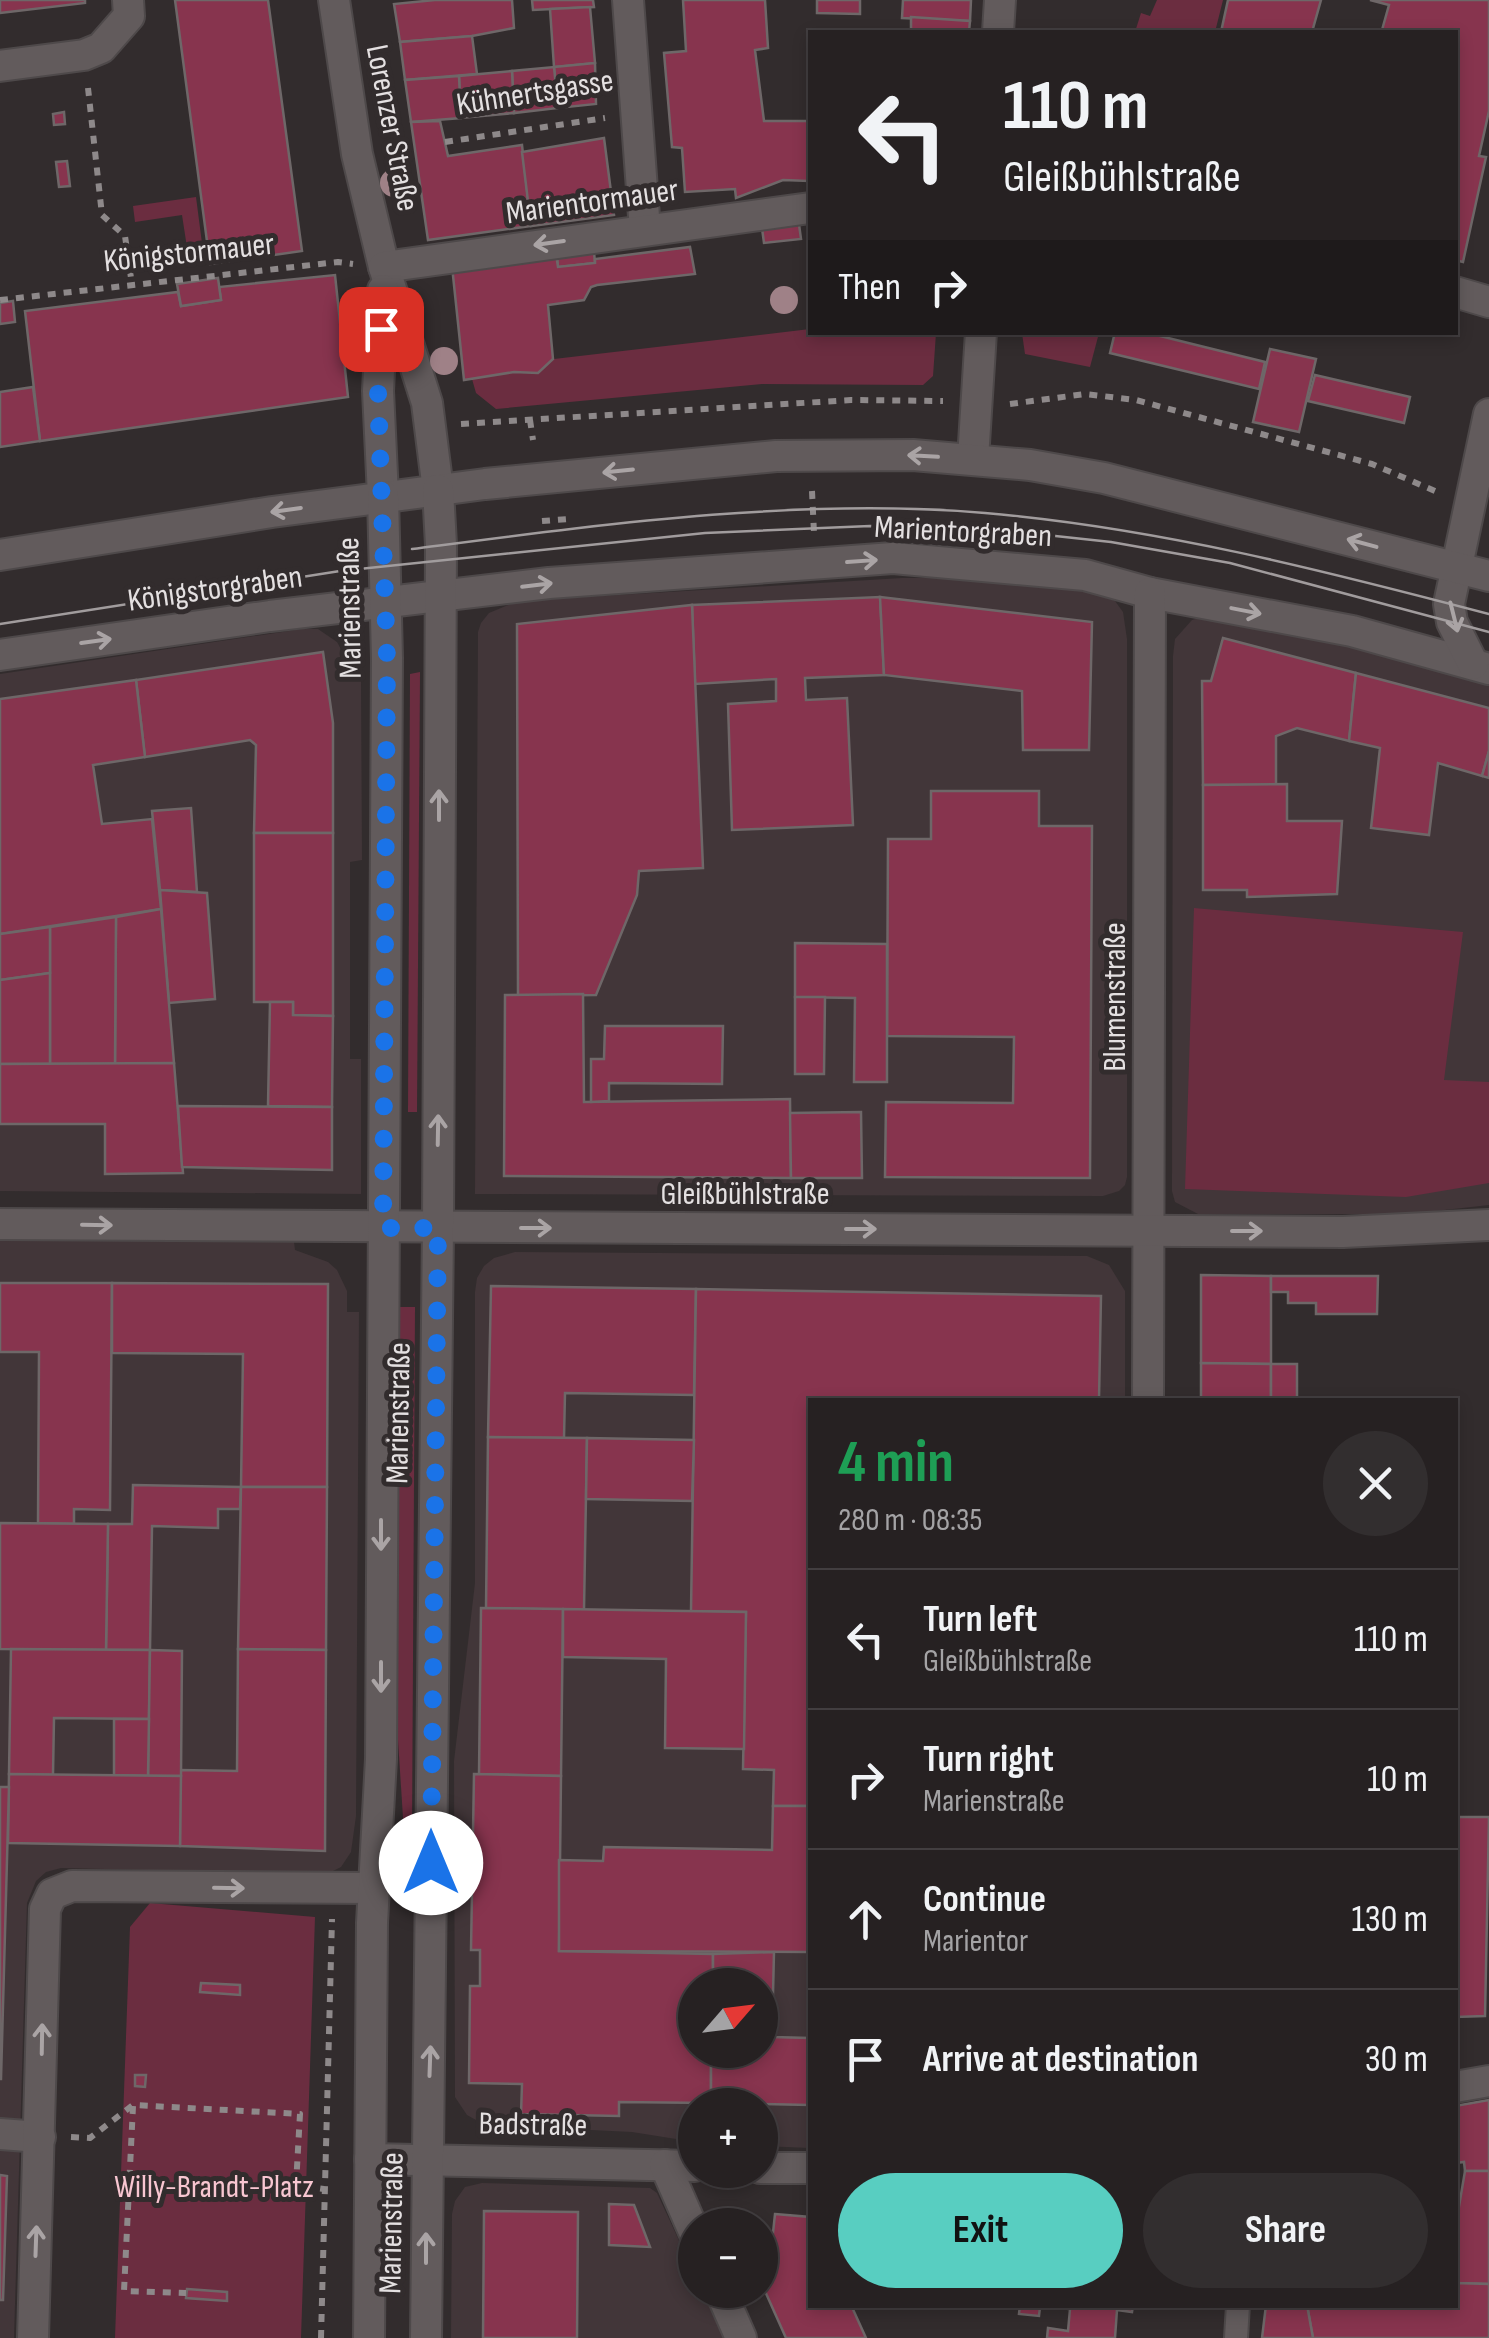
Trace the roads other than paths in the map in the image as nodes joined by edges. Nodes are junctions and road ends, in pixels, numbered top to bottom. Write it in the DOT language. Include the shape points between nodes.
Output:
graph roads {
  1 [pos="128,0"];
  2 [pos="334,0"];
  3 [pos="628,0"];
  4 [pos="1000,0"];
  5 [pos="998,30"];
  6 [pos="0,66"];
  7 [pos="808,208"];
  8 [pos="645,230"];
  9 [pos="384,267"];
  10 [pos="1458,293"];
  11 [pos="1489,302"];
  12 [pos="981,335"];
  13 [pos="1489,414"];
  14 [pos="973,459"];
  15 [pos="438,490"];
  16 [pos="383,496"];
  17 [pos="0,555"];
  18 [pos="1456,567"];
  19 [pos="1489,576"];
  20 [pos="1150,593"];
  21 [pos="441,597"];
  22 [pos="386,603"];
  23 [pos="0,655"];
  24 [pos="1481,666"];
  25 [pos="0,1224"];
  26 [pos="1489,1226"];
  27 [pos="383,1228"];
  28 [pos="438,1228"];
  29 [pos="1150,1231"];
  30 [pos="1148,1398"];
  31 [pos="373,1888"];
  32 [pos="1489,2081"];
  33 [pos="1458,2086"];
  34 [pos="0,2134"];
  35 [pos="40,2137"];
  36 [pos="370,2158"];
  37 [pos="428,2158"];
  38 [pos="678,2166"];
  39 [pos="778,2168"];
  40 [pos="808,2168"];
  41 [pos="728,2308"];
  42 [pos="1238,2308"];
  43 [pos="33,2338"];
  44 [pos="369,2338"];
  45 [pos="426,2338"];
  46 [pos="741,2338"];
  47 [pos="1236,2338"];
  1 -- 6 [label="main road" via="129,16 92,52"];
  2 -- 9 [label="main road, Lorenzer Straße"];
  3 -- 8 [label="main road, Kühnertsgasse"];
  4 -- 5 [label="main road"];
  7 -- 8 [label="main road, Marientormauer"];
  8 -- 9 [label="main road, Marientormauer, one-way"];
  9 -- 15 [label="main road, Marienstraße" via="427,402"];
  9 -- 16 [label="main road, Marienstraße" via="378,391"];
  10 -- 11 [label="main road"];
  12 -- 14 [label="main road"];
  13 -- 18 [label="main road"];
  14 -- 15 [label="main road, Marientorgraben, one-way" via="776,456"];
  18 -- 14 [label="main road, Marientorgraben, one-way" via="1104,478"];
  15 -- 16 [label="main road, Königstorgraben"];
  15 -- 21 [label="main road, Marienstraße"];
  16 -- 17 [label="main road, Königstorgraben, one-way"];
  16 -- 22 [label="main road, Marienstraße"];
  18 -- 19 [label="main road, Marientorgraben"];
  18 -- 24 [label="main road, Marientorgraben, one-way" via="1452,622"];
  21 -- 20 [label="main road, Marientorgraben, one-way" via="893,558 1085,575"];
  20 -- 24 [label="main road, Marientorgraben, one-way" via="1352,631"];
  20 -- 29 [label="main road, Blumenstraße"];
  21 -- 22 [label="main road, Königstorgraben"];
  28 -- 21 [label="main road, Marienstraße, one-way"];
  23 -- 22 [label="main road, Königstorgraben, one-way"];
  22 -- 27 [label="main road, Marienstraße"];
  25 -- 27 [label="main road, Gleißbühlstraße, one-way"];
  29 -- 26 [label="main road, Gleißbühlstraße, one-way"];
  27 -- 28 [label="main road, Gleißbühlstraße"];
  27 -- 31 [label="main road, Marienstraße, one-way" via="380,1811"];
  28 -- 29 [label="main road, Gleißbühlstraße, one-way"];
  37 -- 28 [label="main road, Marienstraße, one-way"];
  29 -- 30 [label="main road, Blumenstraße"];
  35 -- 31 [label="main road, one-way" via="45,1909 52,1894 72,1886"];
  31 -- 36 [label="main road, Marienstraße"];
  32 -- 33 [label="main road"];
  34 -- 35 [label="main road"];
  43 -- 35 [label="main road, one-way"];
  36 -- 37 [label="main road, Badstraße"];
  36 -- 44 [label="main road, Marienstraße"];
  37 -- 38 [label="main road, Badstraße"];
  45 -- 37 [label="main road, Marienstraße, one-way"];
  39 -- 40 [label="main road"];
  41 -- 46 [label="main road"];
  42 -- 47 [label="lane"];
}
